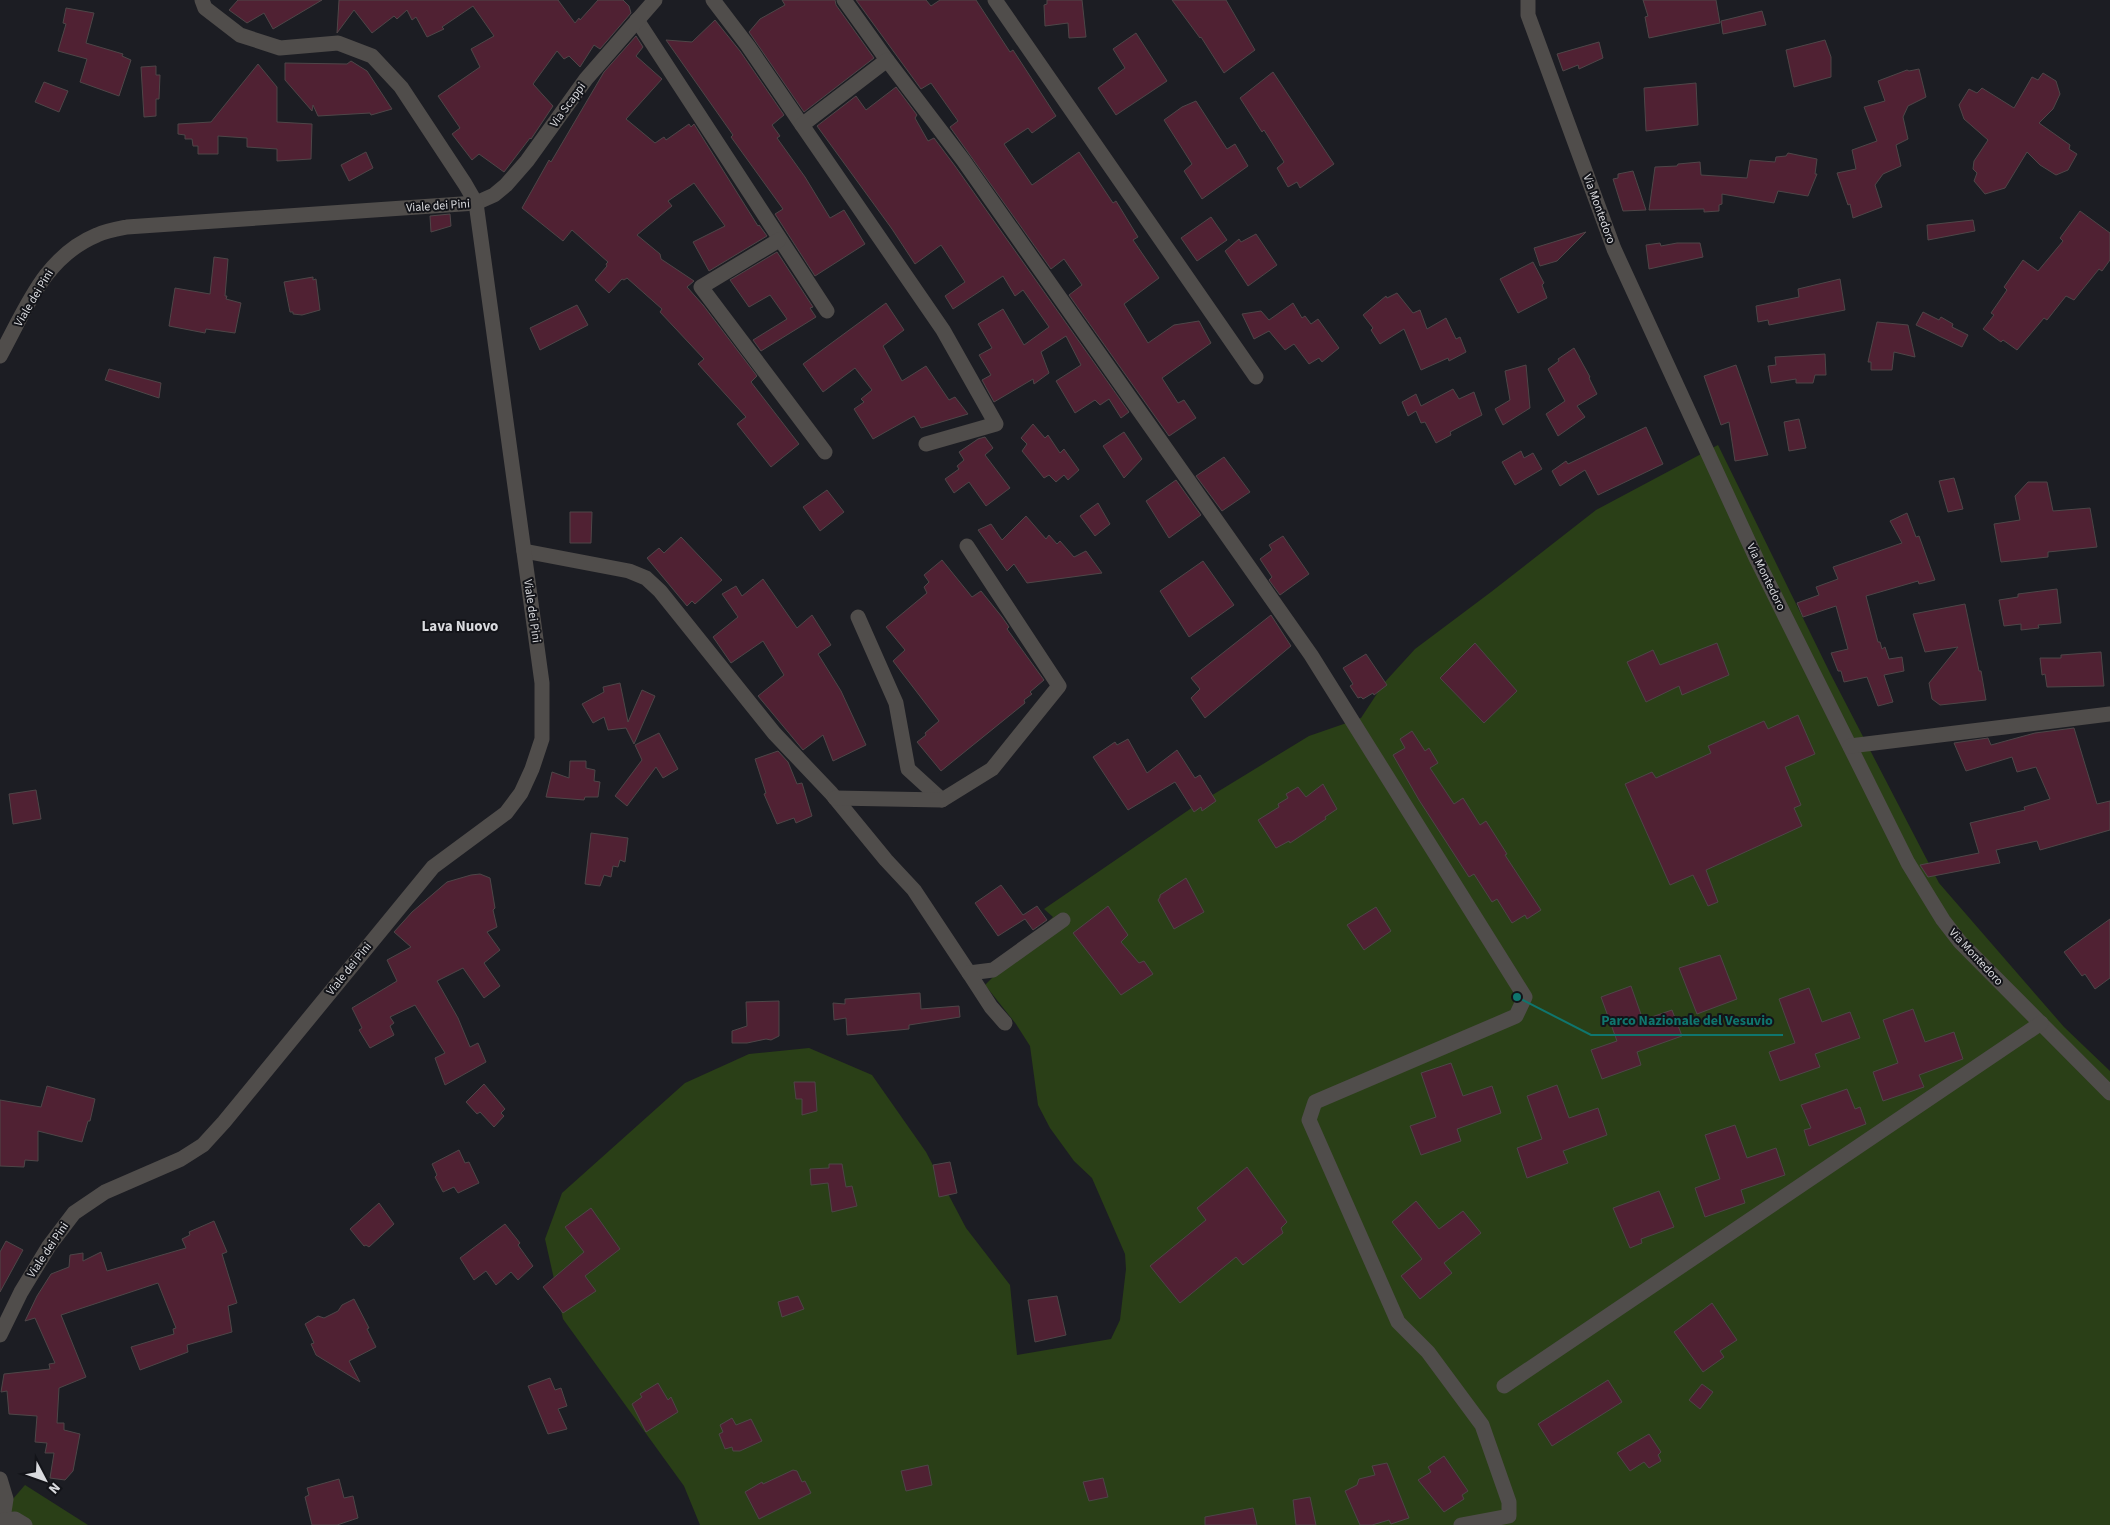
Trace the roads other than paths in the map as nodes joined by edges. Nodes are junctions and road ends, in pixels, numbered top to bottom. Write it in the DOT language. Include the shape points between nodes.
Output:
graph roads {
  1 [pos="202,0"];
  2 [pos="655,0"];
  3 [pos="713,0"];
  4 [pos="844,0"];
  5 [pos="995,0"];
  6 [pos="1528,0"];
  7 [pos="637,20"];
  8 [pos="887,60"];
  9 [pos="802,126"];
  10 [pos="476,203"];
  11 [pos="779,240"];
  12 [pos="827,311"];
  13 [pos="0,356"];
  14 [pos="1256,377"];
  15 [pos="926,444"];
  16 [pos="825,452"];
  17 [pos="967,546"];
  18 [pos="524,551"];
  19 [pos="858,617"];
  20 [pos="2110,714"];
  21 [pos="1850,746"];
  22 [pos="835,798"];
  23 [pos="942,800"];
  24 [pos="1063,920"];
  25 [pos="970,973"];
  26 [pos="2040,1022"];
  27 [pos="1005,1023"];
  28 [pos="2110,1093"];
  29 [pos="0,1335"];
  30 [pos="1504,1386"];
  31 [pos="0,1479"];
  32 [pos="3,1522"];
  33 [pos="25,1525"];
  34 [pos="1461,1525"];
  1 -- 10 [label="street" via="205,8 240,35 280,48 338,43 372,56 401,87"];
  2 -- 7 [label="street, Via Scappi"];
  3 -- 9 [label="street"];
  4 -- 8 [label="street"];
  5 -- 14 [label="street"];
  6 -- 21 [label="street, Via Montedoro" via="1528,15 1614,249 1757,560"];
  7 -- 10 [label="street, Via Scappi" via="586,79 506,185"];
  7 -- 11 [label="street"];
  8 -- 9 [label="street"];
  8 -- 34 [label="street" via="963,160 1311,655 1525,997 1516,1016 1316,1102 1309,1120 1398,1322 1428,1352 1482,1425 1509,1502 1509,1516"];
  9 -- 15 [label="street" via="943,330 996,424"];
  10 -- 13 [label="street, Viale dei Pini" via="127,227 98,234 59,258"];
  10 -- 18 [label="street, Viale dei Pini"];
  11 -- 12 [label="street"];
  11 -- 16 [label="street" via="701,287"];
  17 -- 23 [label="street" via="1060,686 992,769"];
  18 -- 22 [label="street" via="629,571 646,578 660,591 774,733"];
  18 -- 29 [label="street, Viale dei Pini" via="542,683 542,739 521,792 506,813 433,867 203,1144 181,1160 105,1192 74,1213 48,1246"];
  19 -- 23 [label="street" via="896,703 908,769"];
  20 -- 21 [label="street"];
  21 -- 26 [label="street, Via Montedoro" via="1908,863 1943,920 1973,956"];
  22 -- 23 [label="street"];
  22 -- 25 [label="street" via="914,890"];
  24 -- 25 [label="street" via="993,970"];
  25 -- 27 [label="street"];
  26 -- 28 [label="street, Via Montedoro"];
  26 -- 30 [label="street"];
  31 -- 32 [label="street" via="6,1499"];
  32 -- 33 [label="street" via="15,1519"];
}
